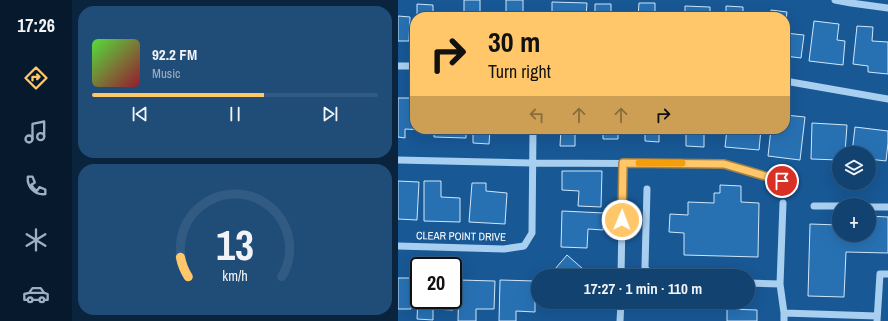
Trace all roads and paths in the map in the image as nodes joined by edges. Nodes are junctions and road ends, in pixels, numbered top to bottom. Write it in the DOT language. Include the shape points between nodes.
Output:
graph roads {
  1 [pos="835,0"];
  2 [pos="888,8"];
  3 [pos="398,66"];
  4 [pos="410,66"];
  5 [pos="790,82"];
  6 [pos="888,99"];
  7 [pos="533,134"];
  8 [pos="398,160"];
  9 [pos="533,163"];
  10 [pos="623,163"];
  11 [pos="782,181"];
  12 [pos="648,189"];
  13 [pos="783,203"];
  14 [pos="814,206"];
  15 [pos="832,206"];
  16 [pos="876,207"];
  17 [pos="888,207"];
  18 [pos="398,246"];
  19 [pos="621,269"];
  20 [pos="646,269"];
  21 [pos="888,274"];
  22 [pos="755,284"];
  23 [pos="780,284"];
  24 [pos="620,309"];
  25 [pos="784,313"];
  26 [pos="877,318"];
  27 [pos="620,321"];
  28 [pos="784,321"];
  1 -- 2 [label="street"];
  3 -- 4 [label="street"];
  5 -- 6 [label="street"];
  7 -- 9 [label="street, CLEAR POINT DRIVE"];
  8 -- 9 [label="street"];
  9 -- 10 [label="street"];
  9 -- 18 [label="street, CLEAR POINT DRIVE" via="532,233 524,246 504,249"];
  10 -- 11 [label="street" via="724,164"];
  10 -- 19 [label="street"];
  12 -- 20 [label="street"];
  13 -- 23 [label="street"];
  14 -- 15 [label="street"];
  16 -- 17 [label="street"];
  21 -- 26 [label="street" via="880,274"];
  22 -- 23 [label="street"];
  23 -- 25 [label="street"];
  24 -- 27 [label="street"];
  25 -- 26 [label="street"];
  25 -- 28 [label="street"];
}
